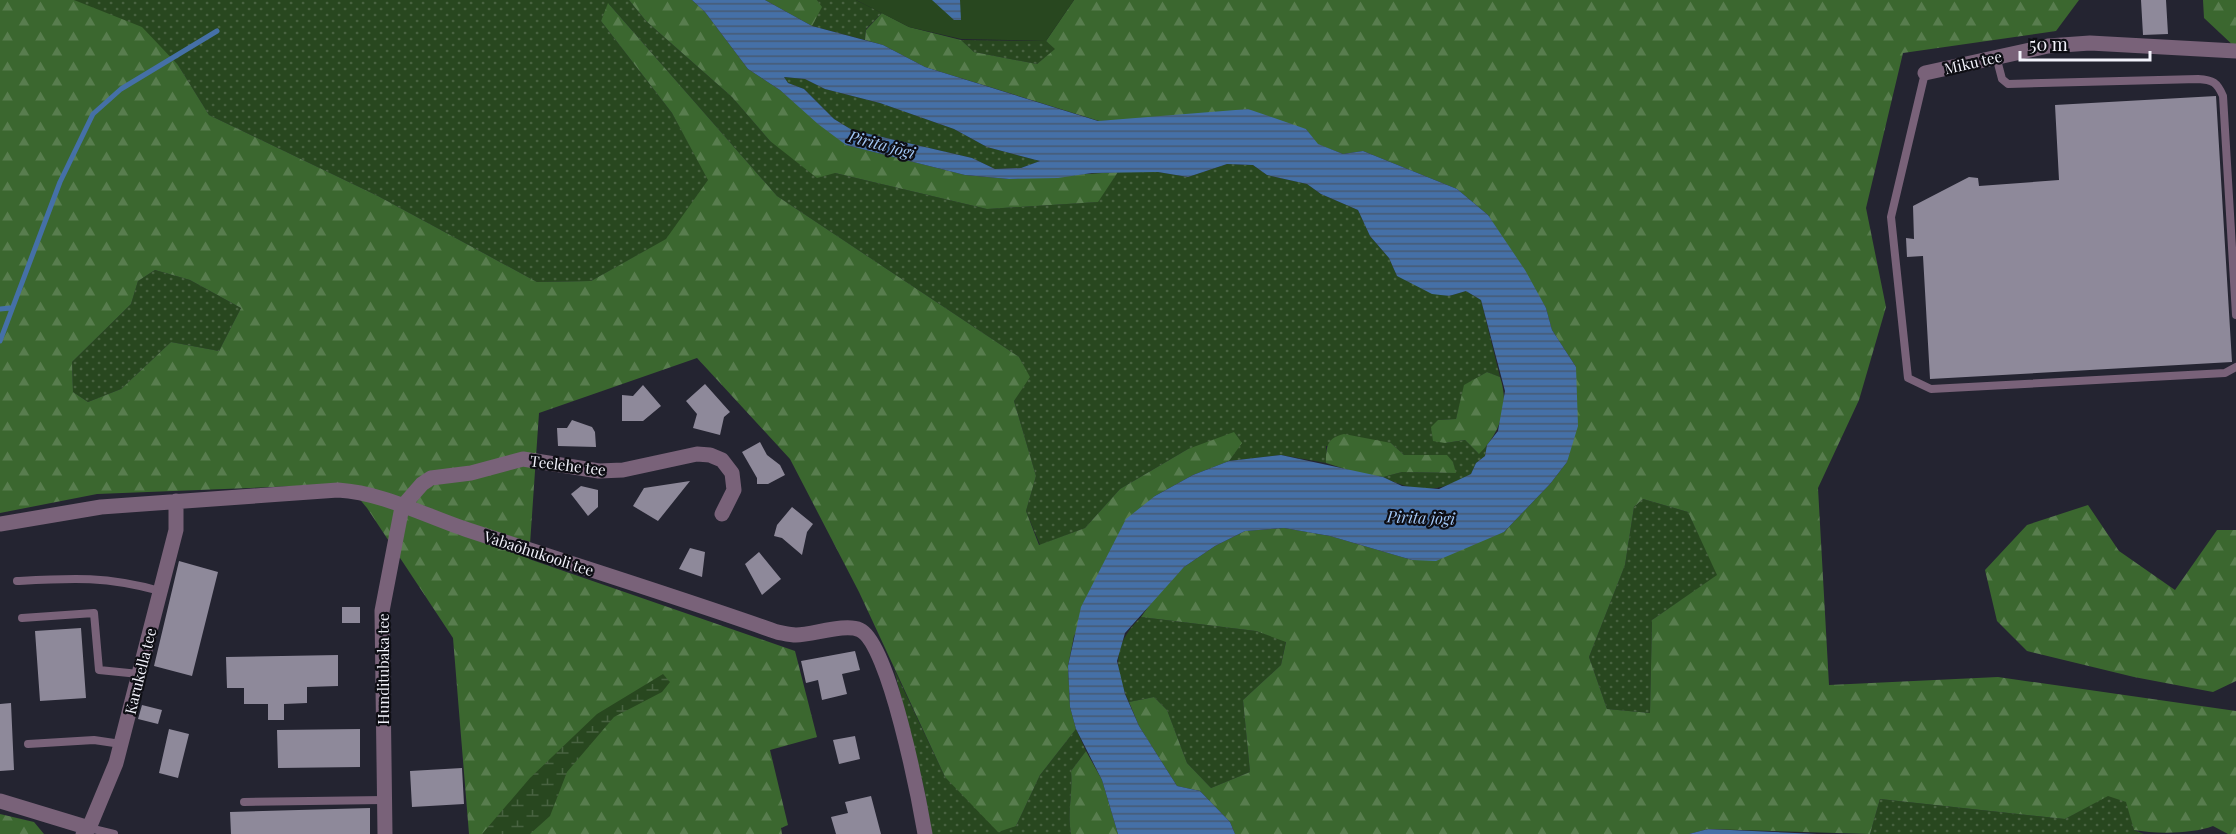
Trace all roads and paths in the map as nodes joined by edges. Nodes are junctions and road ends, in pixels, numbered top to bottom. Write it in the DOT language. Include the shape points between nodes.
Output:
graph roads {
  1 [pos="2236,51"];
  2 [pos="1996,56"];
  3 [pos="1924,73"];
  4 [pos="2236,315"];
  5 [pos="2236,367"];
  6 [pos="176,501"];
  7 [pos="402,507"];
  8 [pos="722,514"];
  9 [pos="0,524"];
  10 [pos="17,581"];
  11 [pos="160,591"];
  12 [pos="22,618"];
  13 [pos="139,674"];
  14 [pos="28,744"];
  15 [pos="121,744"];
  16 [pos="0,801"];
  17 [pos="384,801"];
  18 [pos="244,802"];
  19 [pos="86,831"];
  20 [pos="114,834"];
  21 [pos="385,834"];
  22 [pos="925,834"];
  1 -- 2 [label="street, Miku tee" via="2090,43"];
  2 -- 3 [label="street, Miku tee"];
  2 -- 4 [label="lane" via="2001,79 2008,84 2198,79 2217,83 2223,96"];
  3 -- 5 [label="lane" via="1891,218 1908,378 1931,389 2225,373"];
  6 -- 7 [label="street, Vabaõhukooli tee" via="338,490 376,495"];
  6 -- 9 [label="street, Vabaõhukooli tee" via="101,507"];
  6 -- 11 [label="street, Karukella tee" via="176,530"];
  7 -- 8 [label="street, Teelehe tee" via="431,478 471,473 523,459 599,471 623,470 697,454 722,460 732,473 734,490"];
  7 -- 17 [label="street, Hunditubaka tee" via="382,611"];
  7 -- 22 [label="street, Vabaõhukooli tee" via="777,632 795,635 860,630 876,645 892,694 914,772"];
  10 -- 11 [label="lane" via="87,577"];
  11 -- 13 [label="street, Karukella tee"];
  12 -- 13 [label="lane" via="94,613 99,670"];
  13 -- 15 [label="street, Karukella tee"];
  14 -- 15 [label="lane" via="94,740"];
  15 -- 19 [label="street, Karukella tee"];
  16 -- 19 [label="street"];
  17 -- 18 [label="lane"];
  17 -- 21 [label="street, Hunditubaka tee"];
  19 -- 20 [label="lane"];
}
